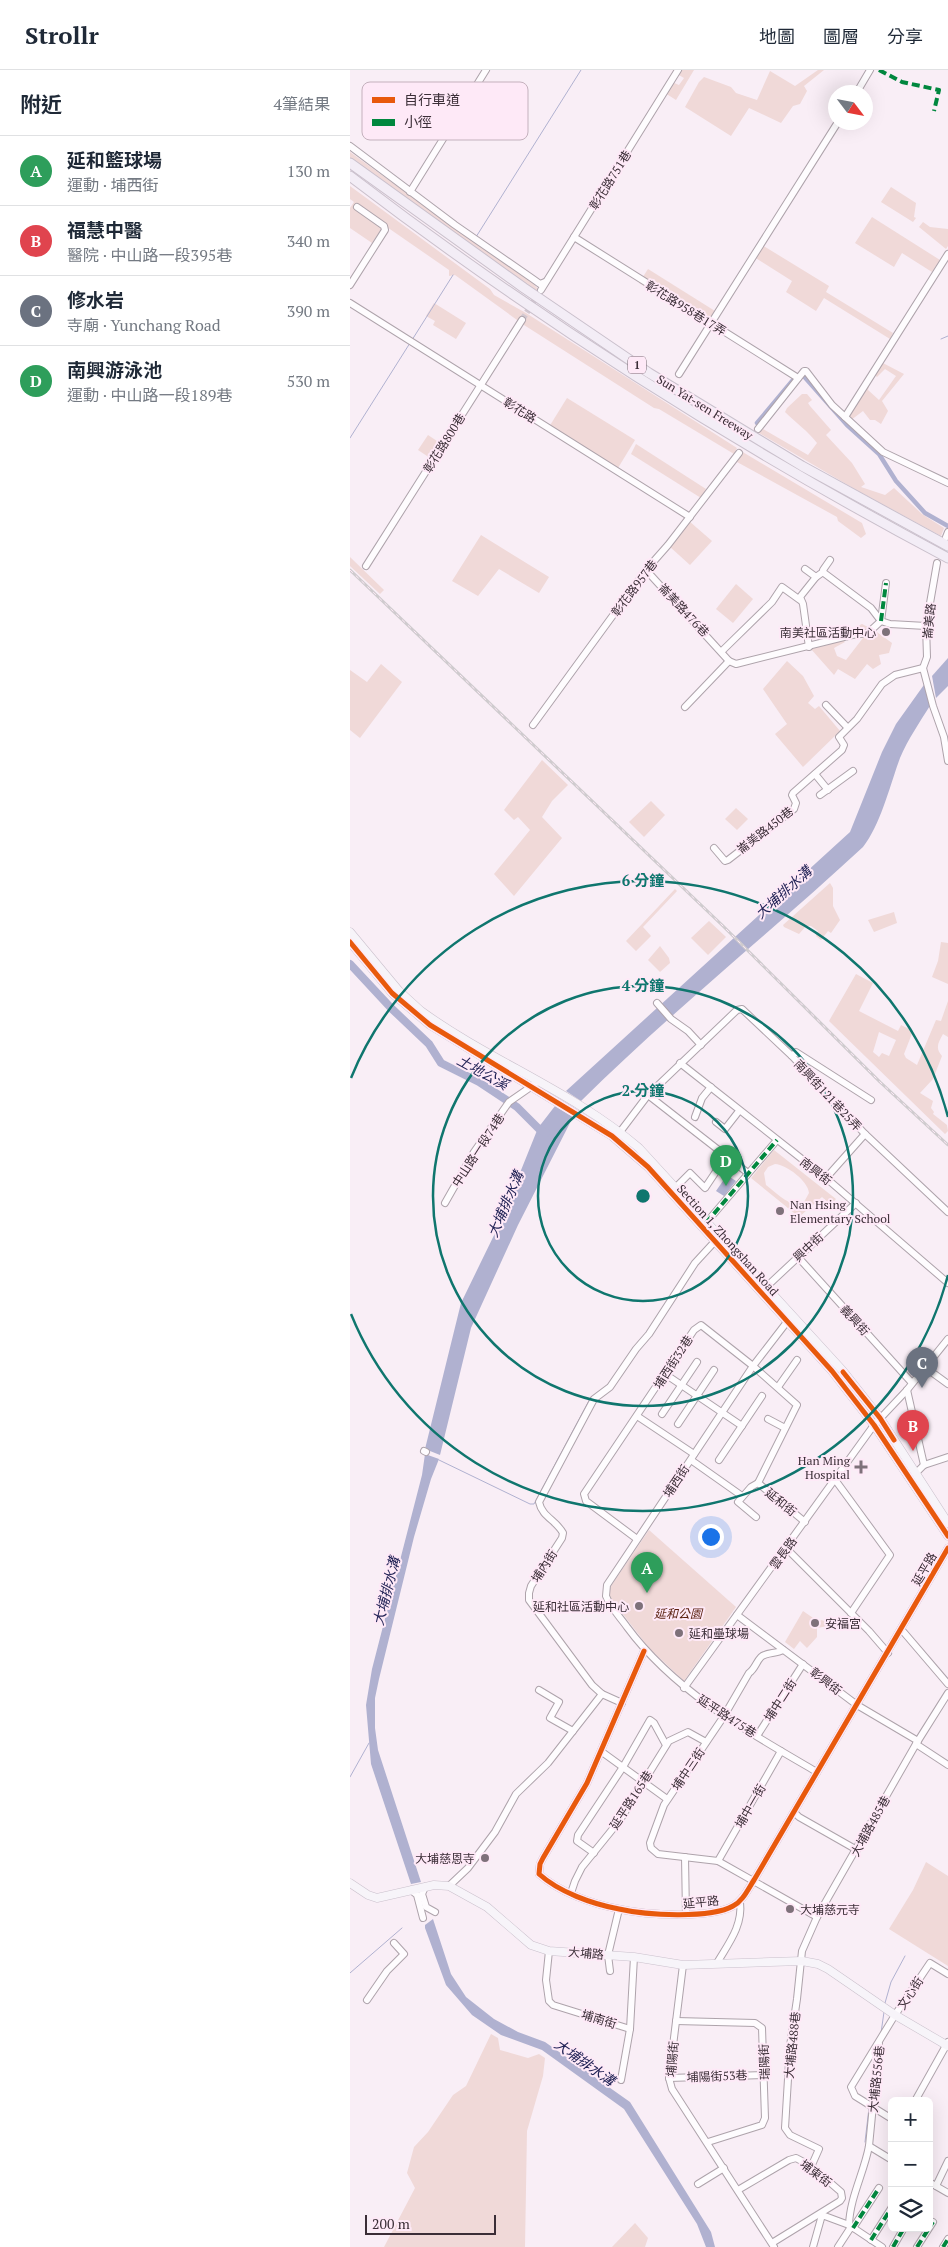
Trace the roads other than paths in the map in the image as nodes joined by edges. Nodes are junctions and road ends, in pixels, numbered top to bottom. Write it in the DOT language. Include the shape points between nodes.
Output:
graph roads {
  1 [pos="486,70"];
  2 [pos="678,70"];
  3 [pos="870,70"];
  4 [pos="479,82"];
  5 [pos="860,85"];
  6 [pos="833,130"];
  7 [pos="442,140"];
  8 [pos="350,146"];
  9 [pos="350,163"];
  10 [pos="350,176"];
  11 [pos="410,192"];
  12 [pos="357,207"];
  13 [pos="574,237"];
  14 [pos="948,254"];
  15 [pos="546,282"];
  16 [pos="350,285"];
  17 [pos="541,290"];
  18 [pos="350,303"];
  19 [pos="522,320"];
  20 [pos="712,324"];
  21 [pos="679,374"];
  22 [pos="798,378"];
  23 [pos="480,385"];
  24 [pos="845,417"];
  25 [pos="758,429"];
  26 [pos="739,453"];
  27 [pos="948,483"];
  28 [pos="690,516"];
  29 [pos="947,539"];
  30 [pos="948,558"];
  31 [pos="830,560"];
  32 [pos="937,563"];
  33 [pos="366,566"];
  34 [pos="805,569"];
  35 [pos="646,570"];
  36 [pos="823,572"];
  37 [pos="816,577"];
  38 [pos="886,583"];
  39 [pos="800,600"];
  40 [pos="881,621"];
  41 [pos="926,626"];
  42 [pos="809,647"];
  43 [pos="722,651"];
  44 [pos="729,661"];
  45 [pos="923,668"];
  46 [pos="826,705"];
  47 [pos="685,707"];
  48 [pos="532,725"];
  49 [pos="847,727"];
  50 [pos="948,761"];
  51 [pos="853,771"];
  52 [pos="815,774"];
  53 [pos="828,790"];
  54 [pos="820,795"];
  55 [pos="714,848"];
  56 [pos="350,932"];
  57 [pos="350,942"];
  58 [pos="658,1004"];
  59 [pos="432,1023"];
  60 [pos="701,1045"];
  61 [pos="792,1056"];
  62 [pos="680,1063"];
  63 [pos="535,1085"];
  64 [pos="710,1087"];
  65 [pos="648,1095"];
  66 [pos="871,1100"];
  67 [pos="739,1111"];
  68 [pos="580,1112"];
  69 [pos="695,1117"];
  70 [pos="716,1122"];
  71 [pos="620,1132"];
  72 [pos="865,1134"];
  73 [pos="777,1140"];
  74 [pos="717,1170"];
  75 [pos="748,1173"];
  76 [pos="826,1178"];
  77 [pos="675,1188"];
  78 [pos="444,1203"];
  79 [pos="856,1203"];
  80 [pos="948,1212"];
  81 [pos="706,1223"];
  82 [pos="717,1238"];
  83 [pos="798,1257"];
  84 [pos="948,1283"];
  85 [pos="763,1289"];
  86 [pos="790,1318"];
  87 [pos="948,1339"];
  88 [pos="797,1360"];
  89 [pos="697,1362"];
  90 [pos="753,1366"];
  91 [pos="926,1368"];
  92 [pos="714,1370"];
  93 [pos="665,1374"];
  94 [pos="912,1383"];
  95 [pos="948,1384"];
  96 [pos="682,1386"];
  97 [pos="778,1387"];
  98 [pos="907,1390"];
  99 [pos="697,1396"];
  100 [pos="762,1396"];
  101 [pos="722,1412"];
  102 [pos="662,1414"];
  103 [pos="637,1416"];
  104 [pos="880,1418"];
  105 [pos="768,1419"];
  106 [pos="678,1424"];
  107 [pos="874,1425"];
  108 [pos="742,1426"];
  109 [pos="786,1428"];
  110 [pos="692,1457"];
  111 [pos="948,1457"];
  112 [pos="719,1460"];
  113 [pos="924,1465"];
  114 [pos="916,1473"];
  115 [pos="836,1481"];
  116 [pos="758,1483"];
  117 [pos="742,1496"];
  118 [pos="756,1517"];
  119 [pos="805,1522"];
  120 [pos="948,1523"];
  121 [pos="948,1536"];
  122 [pos="637,1539"];
  123 [pos="786,1548"];
  124 [pos="948,1548"];
  125 [pos="851,1613"];
  126 [pos="737,1615"];
  127 [pos="901,1629"];
  128 [pos="783,1650"];
  129 [pos="644,1651"];
  130 [pos="888,1653"];
  131 [pos="804,1664"];
  132 [pos="948,1684"];
  133 [pos="684,1688"];
  134 [pos="539,1690"];
  135 [pos="948,1693"];
  136 [pos="602,1694"];
  137 [pos="622,1703"];
  138 [pos="857,1705"];
  139 [pos="724,1716"];
  140 [pos="572,1731"];
  141 [pos="757,1736"];
  142 [pos="706,1742"];
  143 [pos="917,1742"];
  144 [pos="666,1745"];
  145 [pos="781,1751"];
  146 [pos="602,1752"];
  147 [pos="948,1765"];
  148 [pos="623,1767"];
  149 [pos="817,1772"];
  150 [pos="643,1782"];
  151 [pos="668,1799"];
  152 [pos="794,1812"];
  153 [pos="856,1850"];
  154 [pos="594,1854"];
  155 [pos="686,1858"];
  156 [pos="718,1861"];
  157 [pos="754,1880"];
  158 [pos="350,1883"];
  159 [pos="449,1886"];
  160 [pos="425,1887"];
  161 [pos="411,1890"];
  162 [pos="571,1893"];
  163 [pos="740,1902"];
  164 [pos="619,1909"];
  165 [pos="435,1912"];
  166 [pos="686,1914"];
  167 [pos="817,1917"];
  168 [pos="423,1918"];
  169 [pos="394,1943"];
  170 [pos="549,1951"];
  171 [pos="608,1955"];
  172 [pos="634,1957"];
  173 [pos="802,1961"];
  174 [pos="717,1963"];
  175 [pos="683,1965"];
  176 [pos="610,1972"];
  177 [pos="948,1974"];
  178 [pos="367,2000"];
  179 [pos="895,2015"];
  180 [pos="676,2021"];
  181 [pos="630,2029"];
  182 [pos="879,2040"];
  183 [pos="947,2044"];
  184 [pos="765,2075"];
  185 [pos="669,2078"];
  186 [pos="621,2080"];
  187 [pos="917,2097"];
  188 [pos="872,2107"];
  189 [pos="888,2117"];
  190 [pos="708,2142"];
  191 [pos="869,2146"];
  192 [pos="888,2158"];
  193 [pos="948,2160"];
  194 [pos="811,2167"];
  195 [pos="724,2168"];
  196 [pos="698,2184"];
  197 [pos="933,2184"];
  198 [pos="936,2186"];
  199 [pos="878,2188"];
  200 [pos="738,2190"];
  201 [pos="948,2193"];
  202 [pos="888,2213"];
  203 [pos="851,2226"];
  204 [pos="902,2232"];
  205 [pos="927,2232"];
  206 [pos="948,2239"];
  207 [pos="870,2242"];
  208 [pos="773,2245"];
  209 [pos="813,2247"];
  210 [pos="838,2247"];
  211 [pos="882,2247"];
  212 [pos="893,2247"];
  213 [pos="917,2247"];
  214 [pos="943,2247"];
  1 -- 4 [label="street"];
  2 -- 13 [label="street, 彰花路751巷"];
  3 -- 5 [label="street"];
  6 -- 20 [label="street"];
  7 -- 11 [label="street"];
  8 -- 11 [label="street"];
  9 -- 29 [label="highway, Sun Yat-sen Freeway / 1" via="516,283 649,373 802,466"];
  10 -- 30 [label="highway, Sun Yat-sen Freeway / 1" via="579,339 785,468"];
  11 -- 15 [label="street" via="540,284"];
  12 -- 16 [label="street" via="385,230"];
  13 -- 15 [label="street, 彰花路751巷"];
  13 -- 20 [label="street, 彰花路958巷17弄"];
  14 -- 24 [label="street"];
  15 -- 17 [label="street, 彰花路751巷"];
  18 -- 23 [label="street, 彰花路"];
  19 -- 23 [label="street, 彰花路800巷"];
  20 -- 21 [label="street"];
  20 -- 22 [label="street, 彰花路958巷17弄"];
  22 -- 24 [label="street" via="806,371"];
  22 -- 25 [label="street"];
  23 -- 28 [label="street, 彰花路"];
  23 -- 33 [label="street, 彰花路800巷"];
  24 -- 27 [label="street" via="883,452"];
  26 -- 28 [label="street, 彰花路957巷"];
  28 -- 35 [label="street, 彰花路957巷"];
  31 -- 36 [label="street"];
  32 -- 41 [label="street, 崙美路"];
  34 -- 37 [label="street"];
  35 -- 43 [label="street, 崙美路476巷"];
  35 -- 48 [label="street, 彰花路957巷"];
  36 -- 37 [label="street"];
  36 -- 40 [label="street" via="871,608"];
  37 -- 39 [label="street"];
  38 -- 40 [label="street"];
  39 -- 42 [label="street"];
  39 -- 43 [label="street" via="782,587"];
  40 -- 41 [label="street"];
  40 -- 42 [label="street" via="863,635"];
  41 -- 45 [label="street, 崙美路" via="927,657"];
  42 -- 44 [label="street" via="740,664"];
  43 -- 44 [label="street, 崙美路476巷"];
  44 -- 47 [label="street"];
  45 -- 49 [label="street" via="891,676"];
  45 -- 50 [label="street, 崙美路"];
  46 -- 49 [label="street"];
  49 -- 52 [label="street, 崙美路450巷" via="839,737 844,748"];
  51 -- 53 [label="street"];
  52 -- 53 [label="street"];
  52 -- 55 [label="street, 崙美路450巷" via="793,793 794,809 728,860"];
  53 -- 54 [label="street"];
  56 -- 59 [label="main road" via="399,991"];
  57 -- 59 [label="main road" via="392,993"];
  58 -- 60 [label="street"];
  59 -- 63 [label="main road, Section 1, Zhongshan Road"];
  60 -- 61 [label="street, 南興街121巷25弄" via="737,1010 742,1009"];
  60 -- 62 [label="street"];
  61 -- 66 [label="street, 南興街121巷25弄" via="796,1052"];
  61 -- 72 [label="street, 南興街121巷25弄"];
  62 -- 64 [label="street, 南興街"];
  62 -- 65 [label="street"];
  63 -- 68 [label="main road, Section 1, Zhongshan Road"];
  63 -- 78 [label="street, 中山路一段74巷" via="509,1102"];
  64 -- 67 [label="street, 南興街"];
  64 -- 69 [label="street"];
  65 -- 71 [label="street"];
  65 -- 75 [label="street"];
  67 -- 70 [label="street" via="725,1129"];
  67 -- 73 [label="street, 南興街"];
  68 -- 71 [label="main road, Section 1, Zhongshan Road"];
  68 -- 82 [label="main road, Section 1, Zhongshan Road" via="648,1167"];
  71 -- 77 [label="main road, Section 1, Zhongshan Road"];
  72 -- 76 [label="street"];
  72 -- 80 [label="street, 南興街121巷25弄"];
  73 -- 75 [label="street"];
  73 -- 76 [label="street, 南興街"];
  74 -- 77 [label="street" via="705,1188 690,1173"];
  75 -- 81 [label="street"];
  76 -- 79 [label="street, 南興街"];
  77 -- 81 [label="main road, Section 1, Zhongshan Road"];
  79 -- 83 [label="street, 興中街"];
  79 -- 84 [label="street, 南興街"];
  81 -- 82 [label="main road, Section 1, Zhongshan Road"];
  82 -- 85 [label="main road, Section 1, Zhongshan Road"];
  82 -- 136 [label="street, 埔內街" via="695,1263 610,1387 594,1399 539,1502 542,1513 563,1533 531,1586 529,1600"];
  83 -- 85 [label="street, 興中街"];
  83 -- 94 [label="street, 義興街"];
  85 -- 86 [label="main road, Section 1, Zhongshan Road"];
  86 -- 90 [label="street, 埔西街"];
  86 -- 104 [label="main road, Section 1, Zhongshan Road" via="842,1371"];
  86 -- 107 [label="main road, Section 1, Zhongshan Road"];
  87 -- 91 [label="street, 雲長路"];
  88 -- 97 [label="street"];
  89 -- 96 [label="street"];
  90 -- 93 [label="street, 埔西街32巷" via="701,1325 694,1330"];
  90 -- 97 [label="street, 延和街"];
  90 -- 101 [label="street, 埔西街"];
  91 -- 94 [label="street, 雲長路"];
  91 -- 95 [label="street"];
  92 -- 99 [label="street"];
  93 -- 96 [label="street"];
  93 -- 103 [label="street, 埔西街32巷"];
  94 -- 98 [label="street, 雲長路"];
  96 -- 99 [label="street"];
  96 -- 102 [label="street"];
  97 -- 109 [label="street, 延和街" via="796,1405"];
  98 -- 104 [label="street, 雲長路"];
  98 -- 113 [label="street"];
  99 -- 101 [label="street"];
  99 -- 106 [label="street"];
  100 -- 108 [label="street"];
  101 -- 108 [label="street"];
  101 -- 110 [label="street, 埔西街"];
  103 -- 110 [label="street"];
  103 -- 122 [label="street, 埔西街32巷" via="584,1496 586,1501"];
  104 -- 107 [label="street, 雲長路"];
  104 -- 114 [label="main road, Section 1, Zhongshan Road"];
  105 -- 109 [label="street"];
  107 -- 115 [label="street, 雲長路"];
  107 -- 121 [label="main road, Section 1, Zhongshan Road"];
  108 -- 112 [label="street"];
  109 -- 116 [label="street, 延和街"];
  110 -- 117 [label="street"];
  110 -- 122 [label="street, 埔西街"];
  111 -- 113 [label="street"];
  113 -- 114 [label="street"];
  114 -- 120 [label="main road, Section 1, Zhongshan Road"];
  115 -- 119 [label="street, 雲長路"];
  115 -- 125 [label="street" via="890,1555"];
  116 -- 117 [label="street"];
  116 -- 119 [label="street, 延和街"];
  117 -- 118 [label="street" via="740,1506"];
  119 -- 123 [label="street, 雲長路"];
  122 -- 129 [label="street, 埔西街" via="607,1585 606,1596"];
  123 -- 125 [label="street"];
  123 -- 126 [label="street, 雲長路"];
  124 -- 127 [label="street, 延平路"];
  125 -- 130 [label="street"];
  126 -- 128 [label="street, 彰興街"];
  126 -- 133 [label="street, 雲長路"];
  127 -- 130 [label="street, 延平路"];
  127 -- 132 [label="street"];
  128 -- 131 [label="street, 彰興街"];
  128 -- 139 [label="street, 埔中三街" via="760,1658"];
  129 -- 133 [label="street, 延平路475巷"];
  129 -- 137 [label="street, 延平路"];
  130 -- 138 [label="street, 延平路"];
  131 -- 138 [label="street, 彰興街"];
  131 -- 141 [label="street, 埔中二街"];
  133 -- 139 [label="street, 延平路475巷"];
  134 -- 140 [label="street" via="559,1702 550,1718"];
  135 -- 143 [label="street, 大埔路485巷"];
  136 -- 137 [label="street"];
  136 -- 140 [label="street"];
  137 -- 146 [label="street, 延平路"];
  138 -- 143 [label="street, 彰興街"];
  138 -- 149 [label="street, 延平路"];
  139 -- 141 [label="street, 延平路475巷"];
  139 -- 142 [label="street, 埔中三街"];
  140 -- 159 [label="street" via="548,1763 516,1794 495,1832 468,1868"];
  141 -- 145 [label="street, 延平路475巷"];
  142 -- 144 [label="street, 延平路165巷" via="688,1732"];
  142 -- 151 [label="street, 埔中三街"];
  143 -- 147 [label="street, 彰興街"];
  143 -- 153 [label="street, 大埔路485巷"];
  144 -- 148 [label="street" via="650,1720"];
  144 -- 150 [label="street, 延平路165巷"];
  145 -- 149 [label="street, 延平路475巷"];
  145 -- 156 [label="street, 埔中一街"];
  146 -- 148 [label="street"];
  146 -- 162 [label="street, 延平路" via="540,1864 539,1874"];
  148 -- 150 [label="street"];
  148 -- 154 [label="street" via="578,1835 577,1841"];
  149 -- 152 [label="street, 延平路"];
  150 -- 151 [label="street"];
  150 -- 154 [label="street, 延平路165巷"];
  151 -- 155 [label="street, 埔中三街" via="650,1843 658,1854"];
  152 -- 153 [label="street" via="799,1818"];
  152 -- 157 [label="street, 延平路"];
  153 -- 167 [label="street, 大埔路485巷"];
  154 -- 162 [label="street, 延平路165巷" via="582,1867"];
  155 -- 156 [label="street, 埔中三街"];
  155 -- 166 [label="street"];
  156 -- 157 [label="street"];
  157 -- 163 [label="street, 延平路"];
  157 -- 167 [label="street"];
  158 -- 161 [label="main road" via="378,1898"];
  159 -- 160 [label="main road"];
  159 -- 170 [label="main road, 大埔路" via="487,1907 531,1945"];
  160 -- 161 [label="main road"];
  160 -- 165 [label="street" via="422,1894 426,1906"];
  161 -- 168 [label="street" via="417,1895"];
  162 -- 164 [label="street, 延平路"];
  163 -- 166 [label="street, 延平路" via="726,1910"];
  163 -- 174 [label="street" via="738,1927"];
  164 -- 166 [label="street, 延平路"];
  164 -- 171 [label="street"];
  167 -- 173 [label="street, 大埔路485巷" via="802,1950"];
  169 -- 178 [label="street" via="404,1954"];
  170 -- 171 [label="main road, 大埔路"];
  170 -- 181 [label="street, 埔南街" via="546,1980 549,2001 553,2005"];
  171 -- 172 [label="main road, 大埔路"];
  171 -- 176 [label="street"];
  172 -- 175 [label="main road, 大埔路"];
  172 -- 181 [label="street, 埔南街"];
  173 -- 174 [label="main road, 大埔路"];
  173 -- 179 [label="main road, 大埔路" via="818,1964"];
  173 -- 194 [label="street, 大埔路488巷" via="790,2046 786,2128 790,2135 819,2149"];
  174 -- 175 [label="main road, 大埔路"];
  175 -- 180 [label="street, 埔陽街"];
  177 -- 179 [label="street, 文心街" via="930,1964"];
  179 -- 182 [label="street, 大埔路556巷"];
  179 -- 183 [label="main road, 大埔路"];
  180 -- 184 [label="street, 瑞陽街" via="758,2025 762,2028"];
  180 -- 185 [label="street, 埔陽街"];
  181 -- 186 [label="street"];
  182 -- 188 [label="street, 大埔路556巷"];
  182 -- 188 [label="street" via="851,2087 855,2096"];
  183 -- 187 [label="street"];
  184 -- 185 [label="street, 埔陽街53巷"];
  184 -- 190 [label="street, 瑞陽街" via="765,2118 762,2125"];
  185 -- 190 [label="street, 埔陽街" via="672,2089"];
  188 -- 189 [label="street"];
  188 -- 191 [label="street, 大埔路556巷"];
  190 -- 195 [label="street, 埔陽街"];
  191 -- 192 [label="street"];
  191 -- 203 [label="street, 大埔路556巷" via="854,2191"];
  193 -- 198 [label="street"];
  194 -- 200 [label="street, 埔東街" via="802,2160 793,2159"];
  194 -- 208 [label="street, 埔東街" via="838,2189 842,2198"];
  195 -- 196 [label="street"];
  195 -- 200 [label="street, 埔陽街"];
  197 -- 198 [label="street"];
  198 -- 201 [label="street"];
  199 -- 203 [label="street"];
  200 -- 208 [label="street, 埔陽街"];
  202 -- 207 [label="street"];
  203 -- 207 [label="street"];
  203 -- 209 [label="street" via="822,2215"];
  203 -- 210 [label="street"];
  204 -- 212 [label="street"];
  205 -- 213 [label="street"];
  206 -- 214 [label="street"];
  207 -- 211 [label="street"];
}
